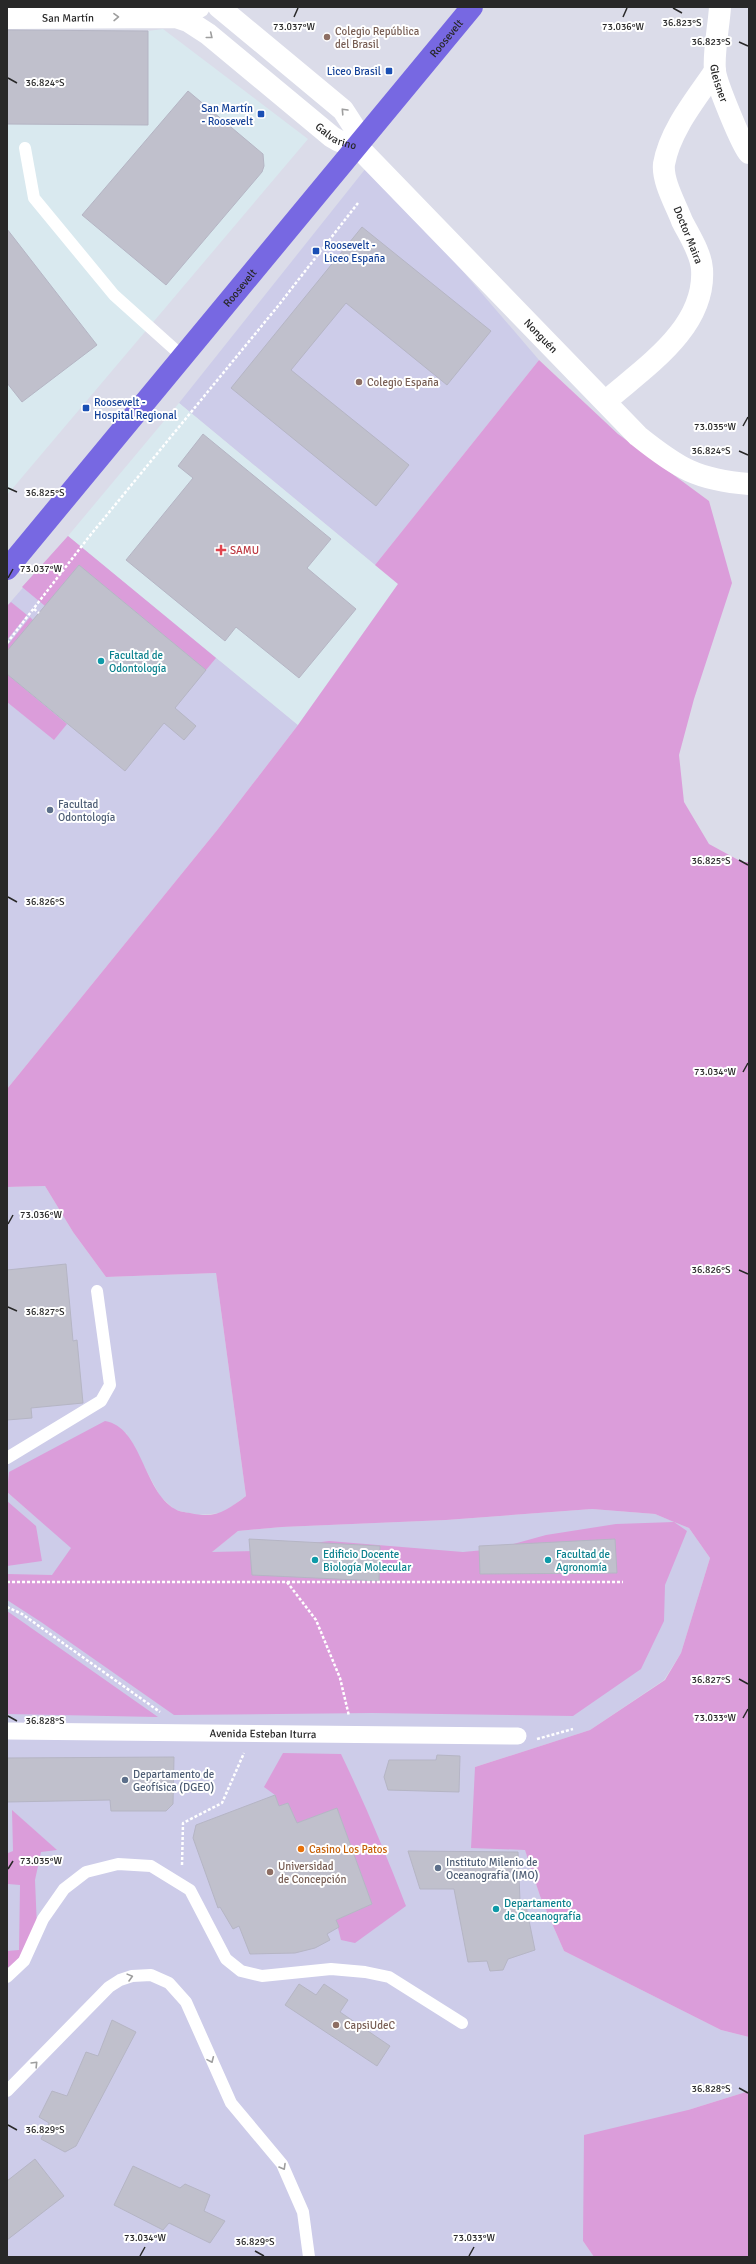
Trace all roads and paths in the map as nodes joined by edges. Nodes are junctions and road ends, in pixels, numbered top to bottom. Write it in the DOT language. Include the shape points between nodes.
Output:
graph roads {
  1 [pos="199,7"];
  2 [pos="219,7"];
  3 [pos="472,7"];
  4 [pos="720,7"];
  5 [pos="72,12"];
  6 [pos="176,17"];
  7 [pos="7,18"];
  8 [pos="715,72"];
  9 [pos="357,146"];
  10 [pos="25,148"];
  11 [pos="749,153"];
  12 [pos="358,203"];
  13 [pos="182,356"];
  14 [pos="606,401"];
  15 [pos="749,484"];
  16 [pos="7,569"];
  17 [pos="34,609"];
  18 [pos="39,613"];
  19 [pos="7,644"];
  20 [pos="97,1291"];
  21 [pos="7,1458"];
  22 [pos="7,1582"];
  23 [pos="287,1582"];
  24 [pos="623,1582"];
  25 [pos="7,1607"];
  26 [pos="7,1731"];
  27 [pos="186,1733"];
  28 [pos="354,1735"];
  29 [pos="518,1736"];
  30 [pos="246,1749"];
  31 [pos="182,1885"];
  32 [pos="7,1977"];
  33 [pos="462,2024"];
  34 [pos="7,2091"];
  35 [pos="309,2257"];
  1 -- 6 [label="street"];
  9 -- 2 [label="street, Galvarino, one-way" via="354,128 343,110"];
  3 -- 9 [label="main road, Roosevelt"];
  4 -- 8 [label="street, Gleisner"];
  5 -- 6 [label="street, San Martín, one-way"];
  5 -- 7 [label="street, San Martín"];
  6 -- 9 [label="street, Galvarino, one-way" via="208,34 339,142"];
  8 -- 11 [label="street, Gleisner" via="745,150"];
  8 -- 14 [label="street, Doctor Maira" via="677,129 667,150 664,166 666,180 702,267 698,301 690,319 672,342"];
  9 -- 13 [label="main road, Roosevelt"];
  9 -- 14 [label="street, Nonguén"];
  10 -- 13 [label="lane" via="34,198 114,295"];
  12 -- 17 [label="path" via="278,306 88,538"];
  13 -- 16 [label="main road, Roosevelt"];
  14 -- 15 [label="street, Nonguén" via="638,436 687,471 709,478"];
  17 -- 18 [label="path"];
  17 -- 19 [label="path"];
  20 -- 21 [label="lane" via="110,1386 101,1401"];
  22 -- 23 [label="path"];
  23 -- 24 [label="path"];
  23 -- 28 [label="path" via="316,1620 340,1678"];
  25 -- 27 [label="path" via="22,1614"];
  26 -- 27 [label="street, Avenida Esteban Iturra"];
  27 -- 28 [label="street, Avenida Esteban Iturra"];
  28 -- 29 [label="street, Avenida Esteban Iturra"];
  30 -- 31 [label="path" via="222,1803 183,1823"];
  31 -- 32 [label="lane" via="151,1866 118,1864 86,1872 64,1889 43,1920 24,1961"];
  31 -- 33 [label="lane" via="190,1890 226,1959 241,1972 262,1976 331,1969 389,1977"];
  34 -- 35 [label="lane, one-way" via="109,1987 120,1980 141,1975 151,1975 169,1983 186,2002 230,2103 282,2164 303,2212"];
}
